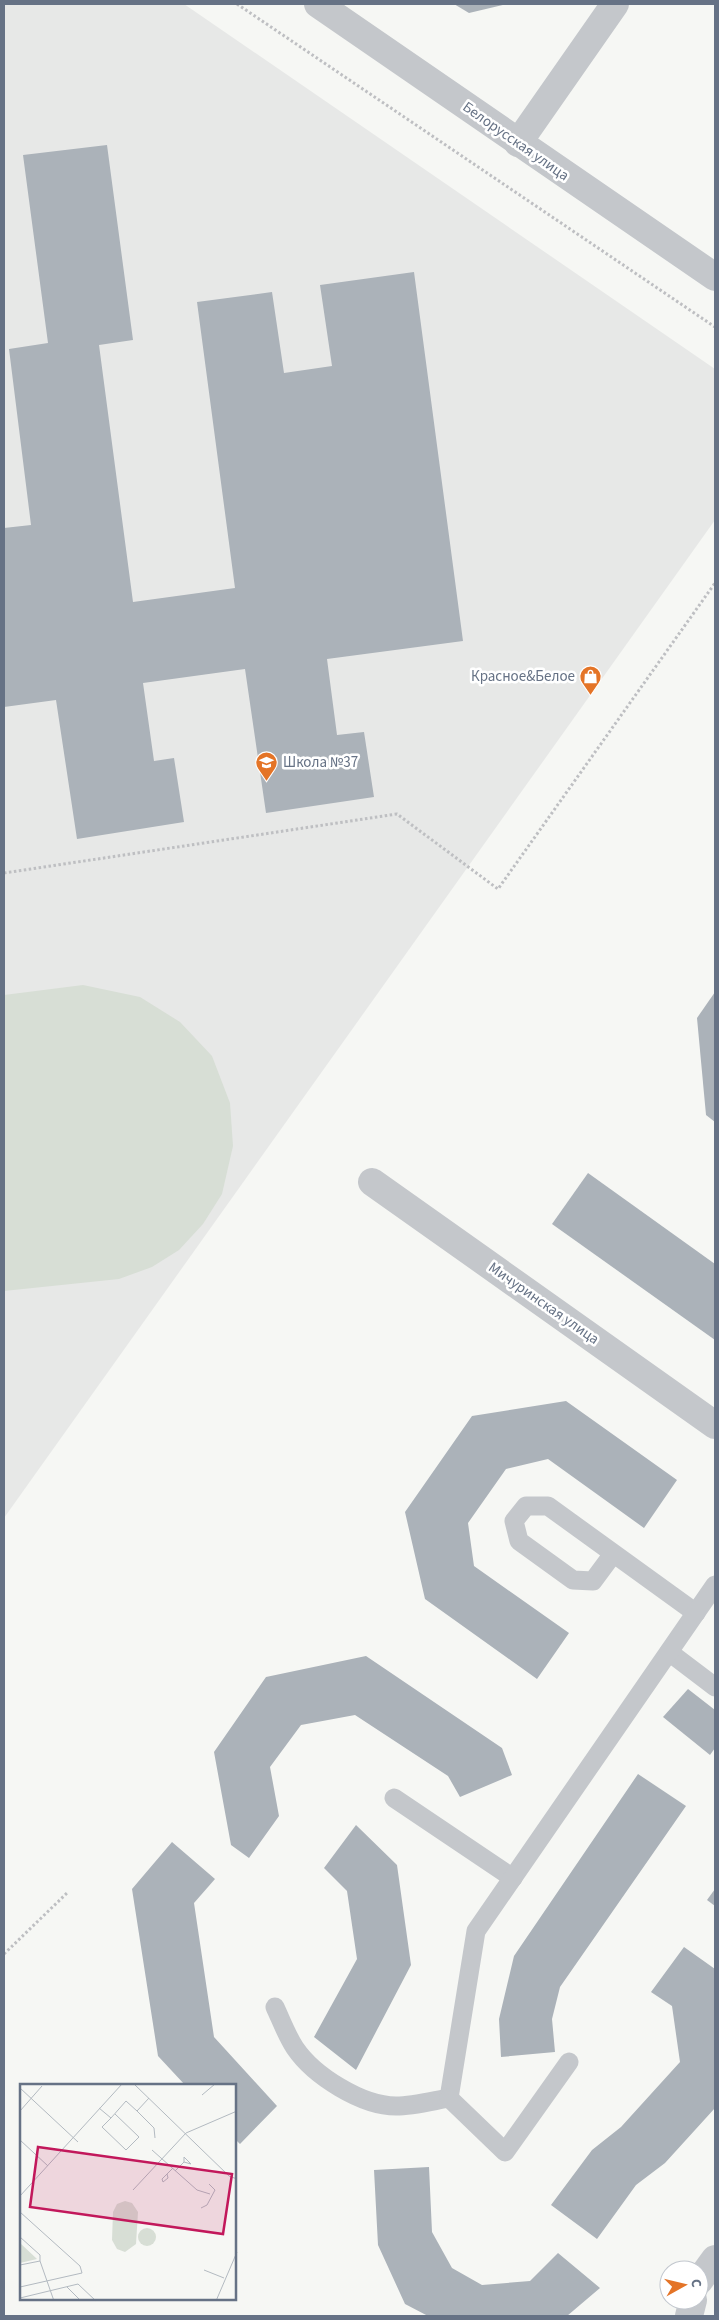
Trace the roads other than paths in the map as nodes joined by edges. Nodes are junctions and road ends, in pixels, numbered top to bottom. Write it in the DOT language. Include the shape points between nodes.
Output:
graph roads {
  1 [pos="318,4"];
  2 [pos="615,4"];
  3 [pos="518,143"];
  4 [pos="715,277"];
  5 [pos="372,1182"];
  6 [pos="715,1425"];
  7 [pos="613,1554"];
  8 [pos="715,1585"];
  9 [pos="696,1613"];
  10 [pos="669,1652"];
  11 [pos="715,1686"];
  12 [pos="394,1798"];
  13 [pos="513,1878"];
  14 [pos="275,2007"];
  15 [pos="569,2062"];
  16 [pos="449,2098"];
  1 -- 3 [label="street, Белорусская улица"];
  2 -- 3 [label="street"];
  3 -- 4 [label="street, Белорусская улица"];
  5 -- 6 [label="street, Мичуринская улица"];
  7 -- 7 [label="lane" via="548,1506 526,1506 514,1521 519,1541 573,1580 594,1581"];
  7 -- 9 [label="lane"];
  8 -- 9 [label="lane"];
  9 -- 10 [label="lane"];
  10 -- 11 [label="lane"];
  10 -- 13 [label="lane"];
  12 -- 13 [label="lane"];
  13 -- 16 [label="lane" via="476,1931"];
  14 -- 16 [label="lane" via="295,2049 324,2078 364,2100 396,2106"];
  15 -- 16 [label="lane" via="505,2152"];
}
